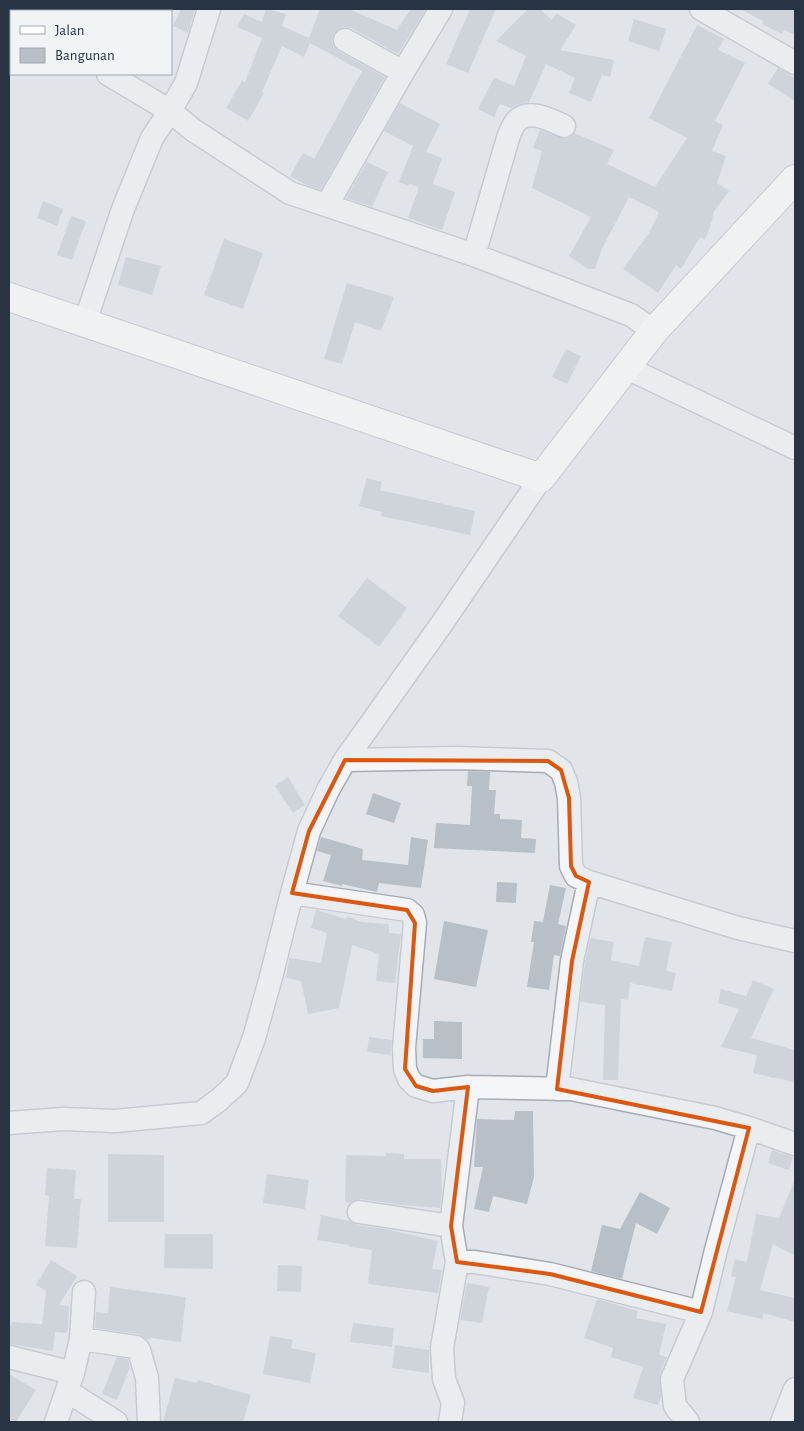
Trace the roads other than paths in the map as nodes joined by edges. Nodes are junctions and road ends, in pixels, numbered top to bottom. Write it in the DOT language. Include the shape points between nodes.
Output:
graph roads {
  1 [pos="209,9"];
  2 [pos="441,9"];
  3 [pos="701,9"];
  4 [pos="345,40"];
  5 [pos="795,63"];
  6 [pos="402,72"];
  7 [pos="110,75"];
  8 [pos="170,111"];
  9 [pos="564,126"];
  10 [pos="795,180"];
  11 [pos="327,205"];
  12 [pos="474,255"];
  13 [pos="9,297"];
  14 [pos="85,322"];
  15 [pos="654,332"];
  16 [pos="627,368"];
  17 [pos="795,448"];
  18 [pos="541,478"];
  19 [pos="345,760"];
  20 [pos="589,882"];
  21 [pos="292,893"];
  22 [pos="795,941"];
  23 [pos="468,1087"];
  24 [pos="557,1089"];
  25 [pos="9,1123"];
  26 [pos="749,1128"];
  27 [pos="795,1144"];
  28 [pos="359,1212"];
  29 [pos="451,1226"];
  30 [pos="457,1262"];
  31 [pos="84,1292"];
  32 [pos="701,1312"];
  33 [pos="82,1338"];
  34 [pos="9,1357"];
  35 [pos="70,1382"];
  36 [pos="795,1389"];
  37 [pos="56,1422"];
  38 [pos="116,1422"];
  39 [pos="149,1422"];
  40 [pos="450,1422"];
  41 [pos="688,1422"];
  42 [pos="782,1422"];
  1 -- 8 [label="street" via="186,84"];
  2 -- 6 [label="street"];
  3 -- 5 [label="street"];
  4 -- 6 [label="street"];
  6 -- 11 [label="street"];
  7 -- 8 [label="street"];
  8 -- 11 [label="street" via="193,130 290,193"];
  8 -- 14 [label="street" via="152,138 123,209"];
  9 -- 12 [label="street" via="535,115 525,116 516,122 508,138"];
  10 -- 15 [label="street"];
  11 -- 12 [label="street"];
  12 -- 15 [label="street" via="631,315"];
  13 -- 14 [label="street"];
  14 -- 18 [label="street"];
  15 -- 16 [label="street"];
  16 -- 17 [label="street"];
  16 -- 18 [label="street"];
  18 -- 19 [label="street"];
  19 -- 20 [label="street" via="457,758 548,761 561,770 566,782 571,866 576,876"];
  19 -- 21 [label="street" via="309,832"];
  20 -- 22 [label="street" via="738,928"];
  20 -- 24 [label="street" via="572,960"];
  21 -- 23 [label="street" via="407,910 413,915 416,923 404,1048 405,1068 416,1086 433,1091"];
  21 -- 25 [label="street" via="254,1038 237,1083 219,1100 201,1113 156,1118"];
  23 -- 24 [label="street"];
  23 -- 29 [label="street"];
  24 -- 26 [label="street" via="571,1089 715,1118"];
  26 -- 27 [label="street"];
  26 -- 32 [label="street"];
  28 -- 29 [label="street"];
  29 -- 30 [label="street"];
  30 -- 32 [label="street" via="550,1274"];
  30 -- 40 [label="street" via="442,1348 444,1379 453,1403"];
  31 -- 33 [label="street"];
  32 -- 41 [label="street" via="672,1379 675,1406"];
  33 -- 35 [label="street"];
  33 -- 39 [label="street" via="139,1350 146,1378"];
  34 -- 35 [label="street"];
  35 -- 37 [label="street"];
  35 -- 38 [label="street"];
  36 -- 42 [label="street"];
}
